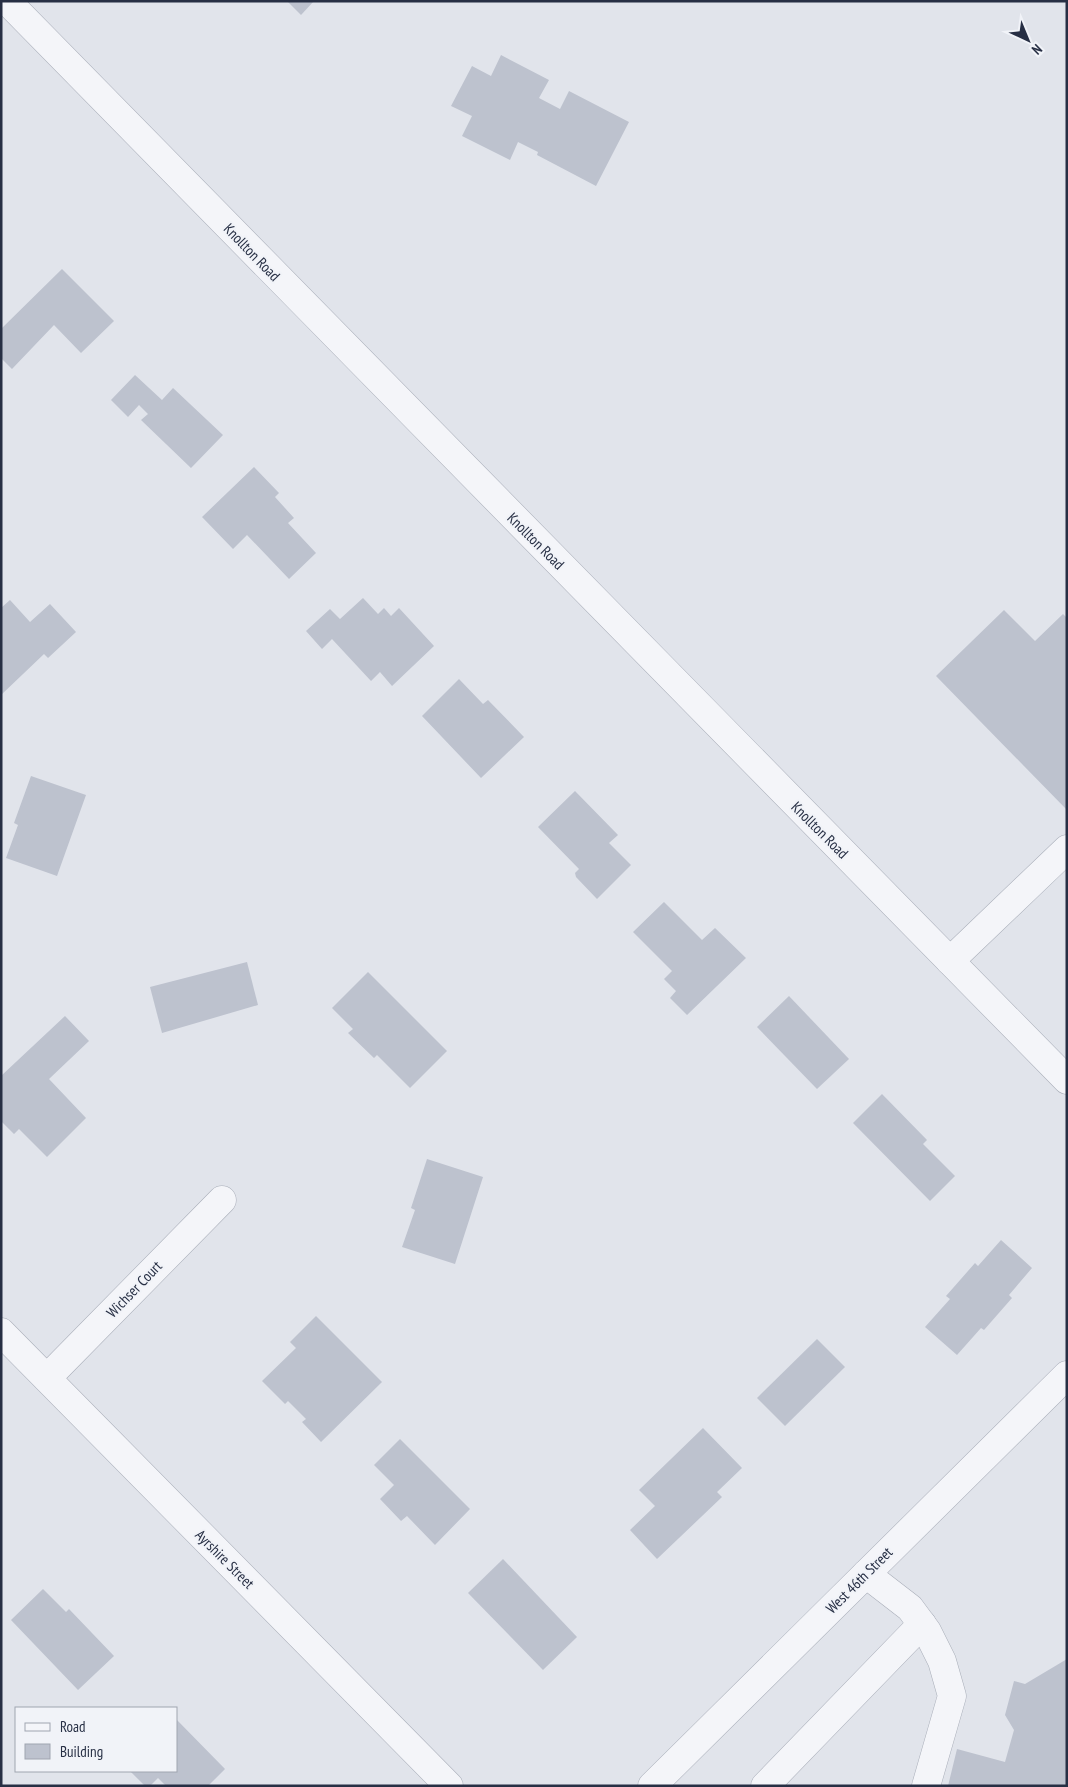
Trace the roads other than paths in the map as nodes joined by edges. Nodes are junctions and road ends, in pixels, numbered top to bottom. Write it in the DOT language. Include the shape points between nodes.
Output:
graph roads {
  1 [pos="7,1"];
  2 [pos="1067,849"];
  3 [pos="950,961"];
  4 [pos="1067,1080"];
  5 [pos="222,1200"];
  6 [pos="1,1332"];
  7 [pos="1067,1375"];
  8 [pos="47,1378"];
  9 [pos="866,1574"];
  10 [pos="922,1624"];
  11 [pos="929,1775"];
  12 [pos="449,1786"];
  13 [pos="652,1786"];
  14 [pos="765,1786"];
  15 [pos="911,1786"];
  1 -- 3 [label="street, Knollton Road"];
  2 -- 3 [label="street"];
  3 -- 4 [label="street, Knollton Road"];
  5 -- 8 [label="street, Wichser Court"];
  6 -- 8 [label="street, Ayrshire Street"];
  7 -- 9 [label="street, West 46th Street"];
  8 -- 12 [label="street, Ayrshire Street"];
  9 -- 10 [label="street" via="910,1608"];
  9 -- 13 [label="street, West 46th Street"];
  10 -- 11 [label="street" via="942,1661 952,1696"];
  10 -- 14 [label="street"];
  11 -- 15 [label="street"];
}
